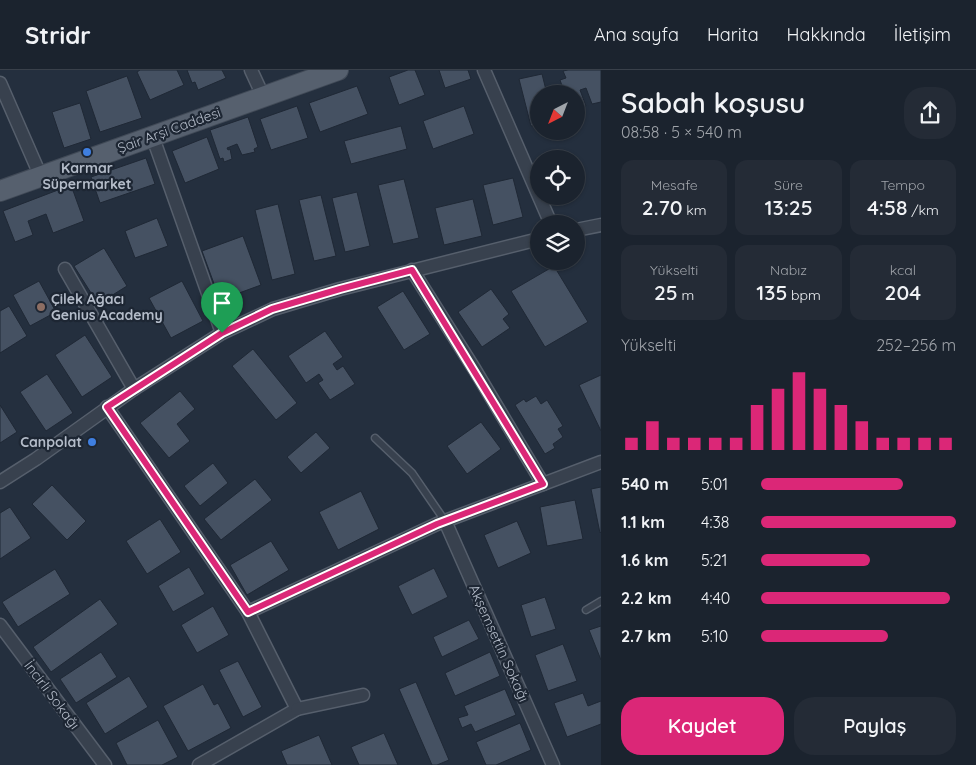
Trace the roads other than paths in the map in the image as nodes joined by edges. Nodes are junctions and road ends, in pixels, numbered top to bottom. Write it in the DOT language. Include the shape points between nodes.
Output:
graph roads {
  1 [pos="252,70"];
  2 [pos="338,70"];
  3 [pos="484,70"];
  4 [pos="0,83"];
  5 [pos="263,96"];
  6 [pos="152,135"];
  7 [pos="41,177"];
  8 [pos="0,191"];
  9 [pos="546,215"];
  10 [pos="601,225"];
  11 [pos="585,228"];
  12 [pos="530,240"];
  13 [pos="65,268"];
  14 [pos="412,270"];
  15 [pos="222,333"];
  16 [pos="134,389"];
  17 [pos="107,407"];
  18 [pos="375,438"];
  19 [pos="601,462"];
  20 [pos="0,482"];
  21 [pos="543,484"];
  22 [pos="445,521"];
  23 [pos="601,601"];
  24 [pos="586,610"];
  25 [pos="248,612"];
  26 [pos="0,625"];
  27 [pos="362,694"];
  28 [pos="298,709"];
  29 [pos="105,765"];
  30 [pos="199,765"];
  31 [pos="553,765"];
  1 -- 5 [label="street"];
  2 -- 5 [label="main road, Şair Arşi Caddesi"];
  3 -- 9 [label="street"];
  4 -- 7 [label="street"];
  5 -- 6 [label="main road, Şair Arşi Caddesi"];
  6 -- 7 [label="main road, Şair Arşi Caddesi"];
  6 -- 15 [label="street"];
  7 -- 8 [label="main road, Şair Arşi Caddesi"];
  10 -- 11 [label="street"];
  12 -- 14 [label="street"];
  13 -- 16 [label="street"];
  14 -- 15 [label="street" via="272,309"];
  14 -- 21 [label="street"];
  15 -- 16 [label="street"];
  16 -- 17 [label="street"];
  17 -- 20 [label="street"];
  17 -- 25 [label="street"];
  18 -- 22 [label="lane" via="412,473"];
  19 -- 21 [label="street"];
  21 -- 22 [label="street"];
  22 -- 25 [label="street"];
  22 -- 31 [label="street, Akşemsettin Sokağı"];
  23 -- 24 [label="lane"];
  25 -- 28 [label="street"];
  26 -- 29 [label="street, İncirli Sokağı"];
  27 -- 28 [label="street"];
  28 -- 30 [label="street"];
}
